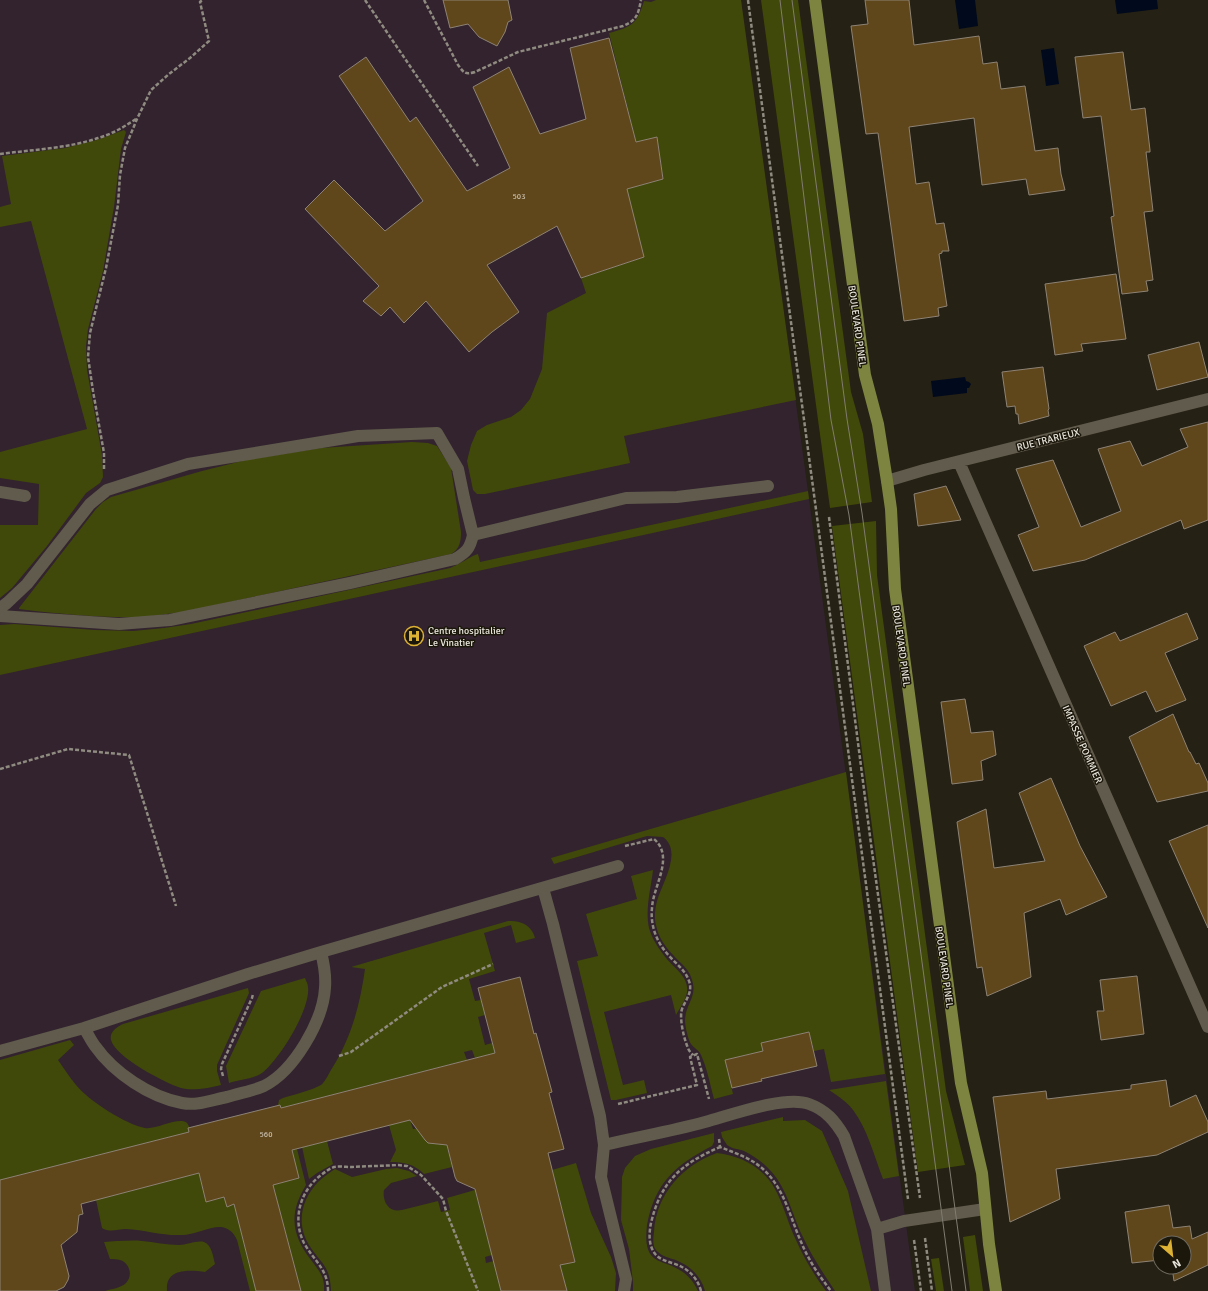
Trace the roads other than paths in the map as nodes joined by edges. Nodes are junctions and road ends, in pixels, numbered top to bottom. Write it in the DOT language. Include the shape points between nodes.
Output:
graph roads {
  1 [pos="815,0"];
  2 [pos="1208,398"];
  3 [pos="959,462"];
  4 [pos="887,481"];
  5 [pos="768,486"];
  6 [pos="0,492"];
  7 [pos="25,496"];
  8 [pos="473,535"];
  9 [pos="0,608"];
  10 [pos="0,616"];
  11 [pos="618,866"];
  12 [pos="543,888"];
  13 [pos="322,952"];
  14 [pos="1208,1027"];
  15 [pos="84,1028"];
  16 [pos="0,1051"];
  17 [pos="604,1145"];
  18 [pos="985,1209"];
  19 [pos="877,1229"];
  20 [pos="624,1291"];
  21 [pos="885,1291"];
  22 [pos="996,1291"];
  1 -- 4 [label="main road, BOULEVARD PINEL" via="865,375 878,424"];
  2 -- 3 [label="street, RUE TRARIEUX"];
  3 -- 4 [label="street, RUE TRARIEUX"];
  3 -- 14 [label="street, IMPASSE POMMIER"];
  4 -- 18 [label="main road, BOULEVARD PINEL" via="895,589 961,1083 982,1173"];
  5 -- 8 [label="street" via="677,497 626,498"];
  6 -- 7 [label="street"];
  8 -- 9 [label="street" via="458,469 437,433 358,436 188,464 107,490 90,504 27,584"];
  8 -- 10 [label="street" via="471,545 464,554 455,559 170,620 119,624"];
  11 -- 12 [label="street"];
  12 -- 13 [label="street"];
  12 -- 17 [label="street" via="598,1108"];
  13 -- 15 [label="street"];
  13 -- 15 [label="street" via="326,969 325,990 312,1032 283,1073 265,1085 244,1093 197,1104 182,1103 152,1093 110,1065 94,1046"];
  15 -- 16 [label="street"];
  17 -- 19 [label="street" via="788,1101 808,1104 836,1122 844,1136"];
  17 -- 20 [label="street" via="601,1177 626,1279"];
  18 -- 19 [label="street" via="911,1220"];
  18 -- 22 [label="main road, BOULEVARD PINEL"];
  19 -- 21 [label="street"];
}
